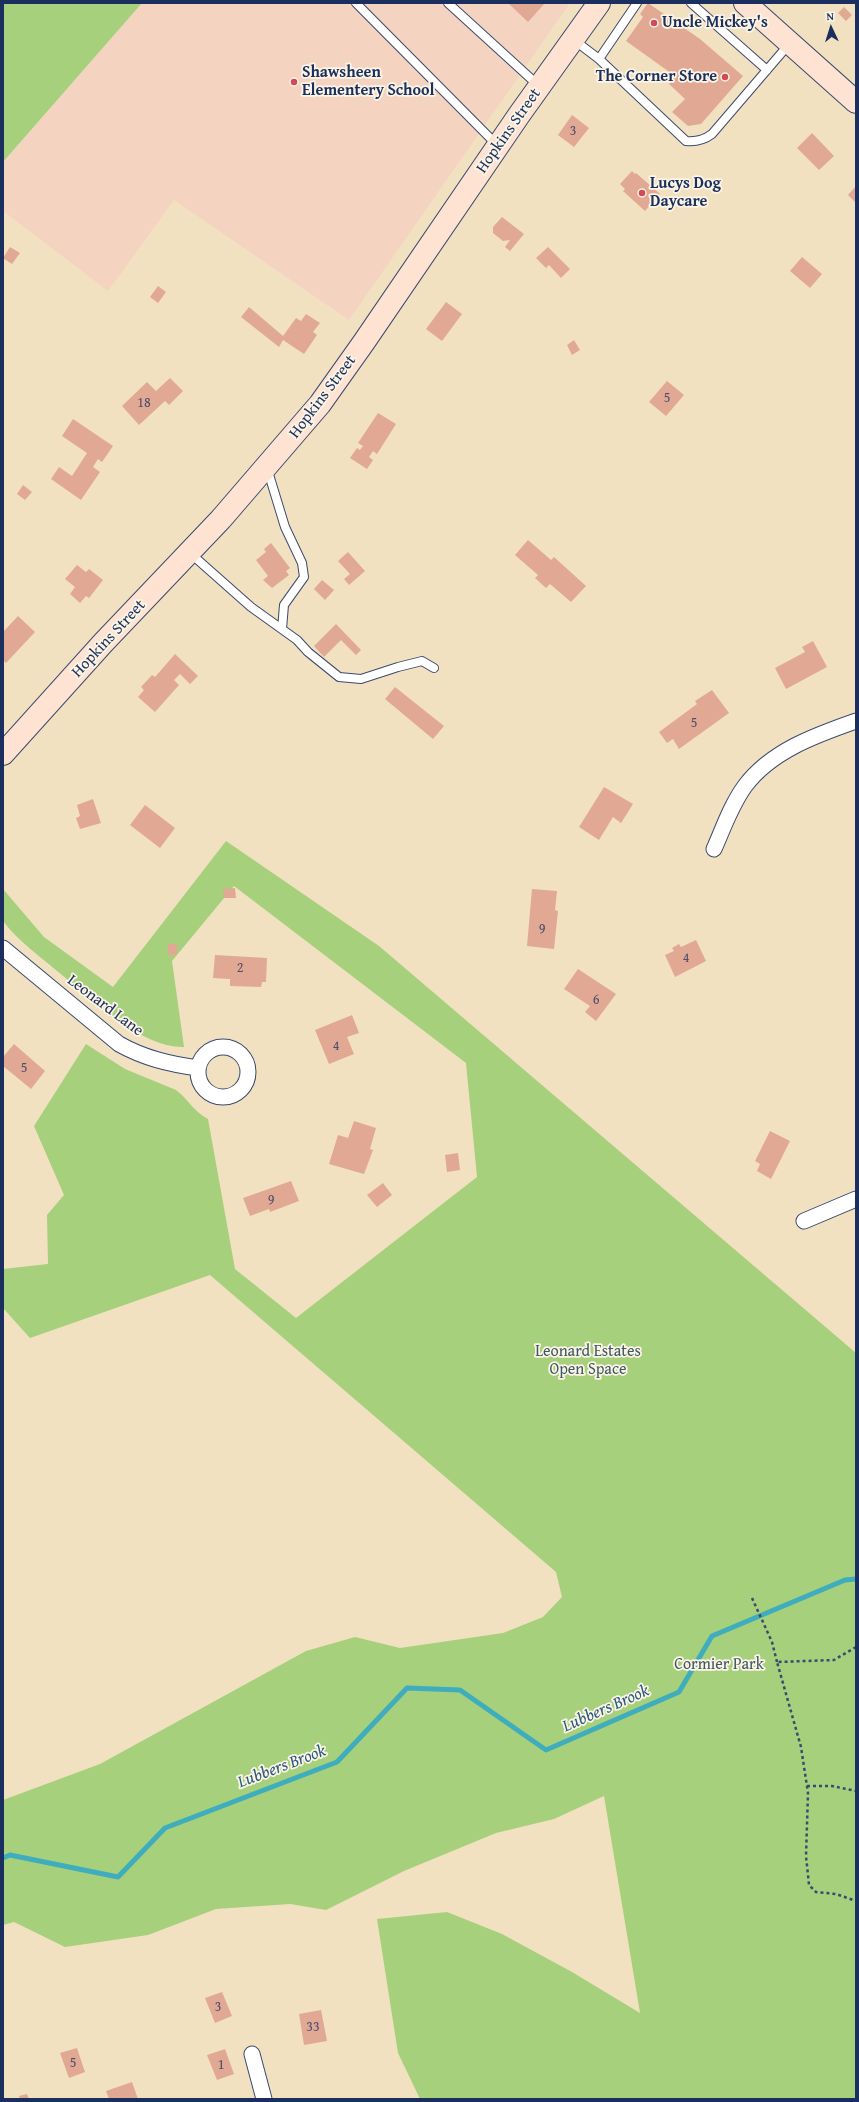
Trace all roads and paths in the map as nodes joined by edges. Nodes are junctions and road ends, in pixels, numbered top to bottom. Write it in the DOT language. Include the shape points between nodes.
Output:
graph roads {
  1 [pos="356,3"];
  2 [pos="448,3"];
  3 [pos="599,3"];
  4 [pos="637,3"];
  5 [pos="691,3"];
  6 [pos="745,3"];
  7 [pos="574,39"];
  8 [pos="790,43"];
  9 [pos="599,59"];
  10 [pos="767,70"];
  11 [pos="540,86"];
  12 [pos="856,102"];
  13 [pos="498,146"];
  14 [pos="267,467"];
  15 [pos="190,552"];
  16 [pos="282,629"];
  17 [pos="434,668"];
  18 [pos="856,721"];
  19 [pos="3,754"];
  20 [pos="714,849"];
  21 [pos="3,948"];
  22 [pos="198,1068"];
  23 [pos="856,1199"];
  24 [pos="804,1221"];
  25 [pos="752,1598"];
  26 [pos="856,1647"];
  27 [pos="777,1662"];
  28 [pos="807,1786"];
  29 [pos="856,1791"];
  30 [pos="856,1901"];
  31 [pos="252,2054"];
  32 [pos="261,2098"];
  1 -- 13 [label="lane"];
  2 -- 11 [label="lane"];
  3 -- 7 [label="street, Hopkins Street"];
  4 -- 9 [label="lane"];
  5 -- 10 [label="lane"];
  6 -- 8 [label="street"];
  7 -- 9 [label="lane"];
  7 -- 11 [label="street, Hopkins Street"];
  8 -- 10 [label="lane"];
  8 -- 12 [label="street"];
  9 -- 10 [label="lane" via="686,141 702,140 712,134"];
  11 -- 13 [label="street, Hopkins Street"];
  13 -- 14 [label="street, Hopkins Street" via="320,404"];
  14 -- 15 [label="street, Hopkins Street"];
  14 -- 16 [label="lane" via="285,526 302,563 304,577 284,605"];
  15 -- 16 [label="lane" via="251,606"];
  15 -- 19 [label="street, Hopkins Street" via="103,643"];
  16 -- 17 [label="lane" via="339,677 361,679 422,661"];
  18 -- 20 [label="street" via="822,732 773,758 757,771 735,803"];
  21 -- 22 [label="street, Leonard Lane" via="119,1044 162,1062"];
  23 -- 24 [label="street"];
  25 -- 27 [label="path" via="772,1642"];
  26 -- 27 [label="path" via="834,1660"];
  27 -- 28 [label="path" via="801,1747"];
  28 -- 29 [label="path" via="832,1786"];
  28 -- 30 [label="path" via="806,1856 809,1885 816,1892 836,1894"];
  31 -- 32 [label="street"];
}
